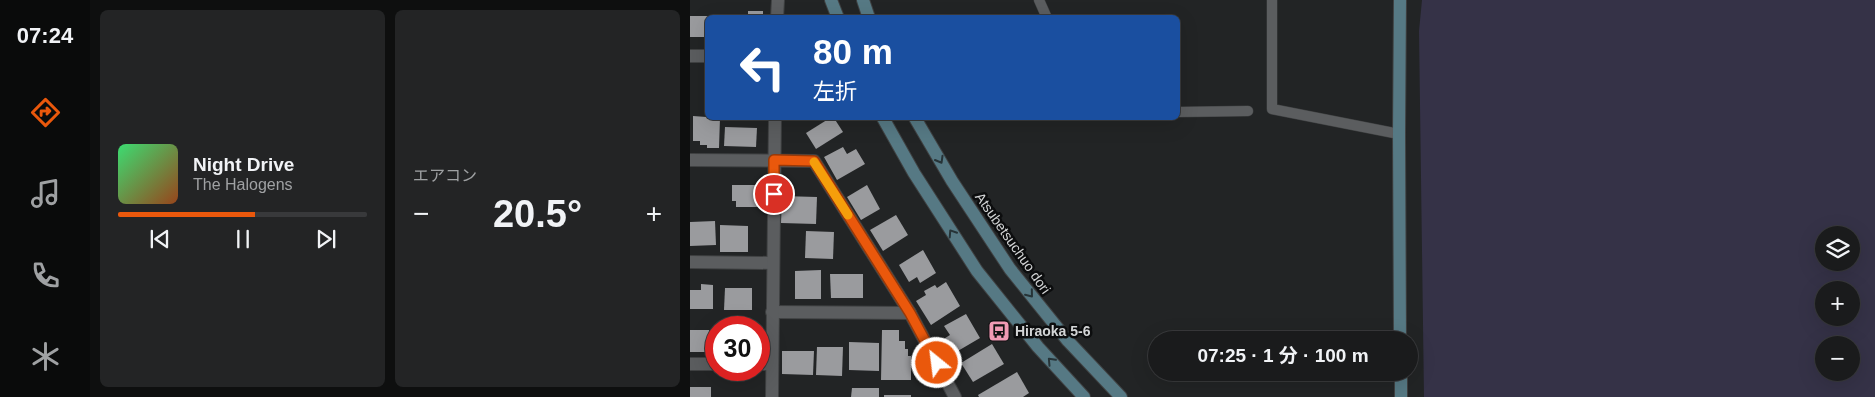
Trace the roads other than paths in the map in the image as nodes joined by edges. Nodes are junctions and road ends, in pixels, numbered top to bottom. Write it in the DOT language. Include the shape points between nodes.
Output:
graph roads {
  1 [pos="778,0"];
  2 [pos="831,0"];
  3 [pos="863,0"];
  4 [pos="1039,0"];
  5 [pos="1272,0"];
  6 [pos="1400,0"];
  7 [pos="777,15"];
  8 [pos="837,15"];
  9 [pos="868,15"];
  10 [pos="1046,15"];
  11 [pos="690,56"];
  12 [pos="705,56"];
  13 [pos="1180,112"];
  14 [pos="1248,112"];
  15 [pos="775,120"];
  16 [pos="884,120"];
  17 [pos="916,120"];
  18 [pos="1399,134"];
  19 [pos="690,160"];
  20 [pos="774,160"];
  21 [pos="690,262"];
  22 [pos="773,262"];
  23 [pos="772,312"];
  24 [pos="910,313"];
  25 [pos="770,327"];
  26 [pos="1400,331"];
  27 [pos="690,364"];
  28 [pos="705,364"];
  29 [pos="769,381"];
  30 [pos="1401,381"];
  31 [pos="772,397"];
  32 [pos="955,397"];
  33 [pos="1084,397"];
  34 [pos="1121,397"];
  35 [pos="1401,397"];
  1 -- 7 [label="street"];
  2 -- 8 [label="main road"];
  3 -- 9 [label="main road"];
  4 -- 10 [label="lane"];
  5 -- 18 [label="lane" via="1272,109"];
  6 -- 18 [label="main road"];
  11 -- 12 [label="street"];
  13 -- 14 [label="lane"];
  15 -- 20 [label="street"];
  33 -- 16 [label="main road, one-way" via="1038,347 977,271"];
  17 -- 34 [label="main road, Atsubetsuchuo dori, one-way" via="1010,269 1068,341"];
  18 -- 26 [label="main road"];
  19 -- 20 [label="street"];
  20 -- 22 [label="street"];
  20 -- 24 [label="street" via="814,161"];
  21 -- 22 [label="street"];
  22 -- 23 [label="street"];
  23 -- 24 [label="street"];
  23 -- 25 [label="street"];
  24 -- 32 [label="street"];
  27 -- 28 [label="street"];
  29 -- 31 [label="street"];
  30 -- 35 [label="main road"];
}
